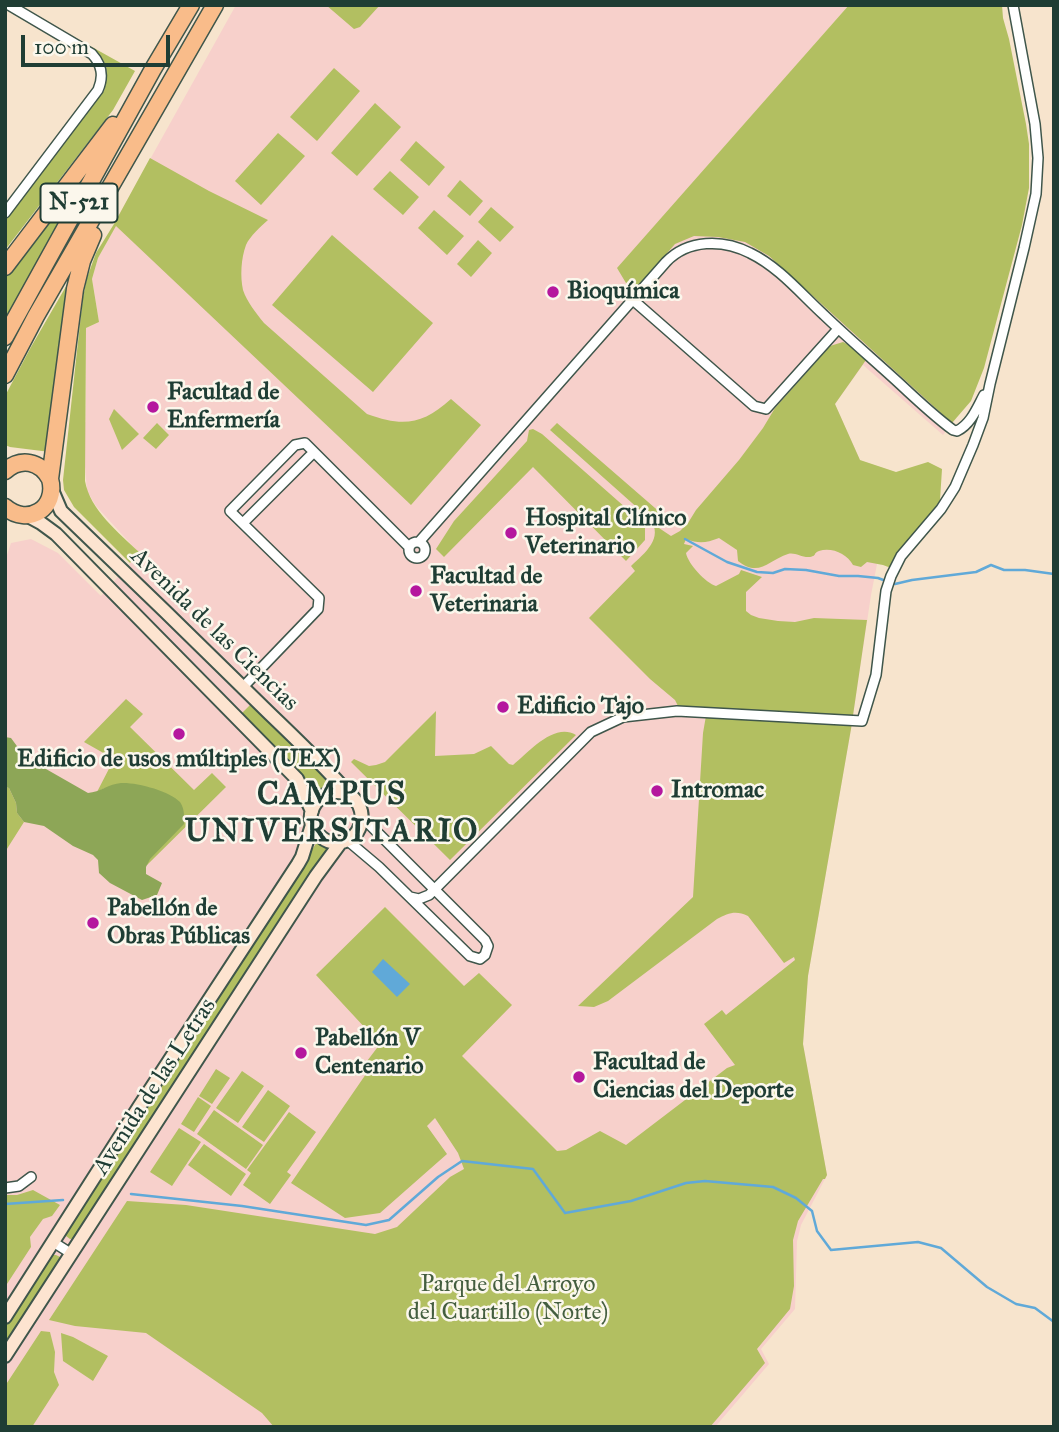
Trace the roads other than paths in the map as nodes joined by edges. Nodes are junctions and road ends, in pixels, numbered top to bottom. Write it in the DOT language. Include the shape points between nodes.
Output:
graph roads {
  1 [pos="9,5"];
  2 [pos="191,5"];
  3 [pos="215,5"];
  4 [pos="1013,5"];
  5 [pos="153,69"];
  6 [pos="117,178"];
  7 [pos="5,213"];
  8 [pos="5,267"];
  9 [pos="632,300"];
  10 [pos="838,328"];
  11 [pos="5,337"];
  12 [pos="5,375"];
  13 [pos="990,384"];
  14 [pos="314,452"];
  15 [pos="9,464"];
  16 [pos="51,485"];
  17 [pos="13,513"];
  18 [pos="243,523"];
  19 [pos="422,544"];
  20 [pos="409,547"];
  21 [pos="243,687"];
  22 [pos="352,797"];
  23 [pos="312,811"];
  24 [pos="362,817"];
  25 [pos="312,825"];
  26 [pos="344,841"];
  27 [pos="434,890"];
  28 [pos="410,897"];
  29 [pos="31,1177"];
  30 [pos="5,1188"];
  31 [pos="53,1242"];
  32 [pos="72,1254"];
  33 [pos="5,1317"];
  34 [pos="5,1356"];
  1 -- 7 [label="street" via="85,48 96,58 103,77 98,90"];
  2 -- 5 [label="highway, N-521"];
  3 -- 6 [label="highway, N-521"];
  4 -- 13 [label="street" via="1034,124 1036,194"];
  5 -- 8 [label="highway"];
  5 -- 11 [label="highway, N-521"];
  6 -- 12 [label="highway, N-521"];
  6 -- 16 [label="highway" via="75,289"];
  9 -- 10 [label="street" via="674,253 711,243 751,253"];
  9 -- 10 [label="street" via="754,406 766,409"];
  9 -- 19 [label="street" via="434,524"];
  10 -- 13 [label="street" via="953,430 960,430 970,419"];
  13 -- 27 [label="street" via="983,418 955,487 901,556 891,576 876,675 862,721 677,711 623,717 591,732"];
  14 -- 18 [label="street"];
  14 -- 18 [label="street" via="305,443 295,445 230,511"];
  14 -- 20 [label="street"];
  15 -- 16 [label="highway" via="38,465"];
  16 -- 17 [label="highway" via="49,501 36,514"];
  16 -- 21 [label="main road, Avenida de las Ciencias" via="61,511"];
  17 -- 23 [label="main road, Avenida de las Ciencias" via="56,534 297,779"];
  18 -- 21 [label="street" via="319,598 318,609"];
  19 -- 20 [label="street" via="413,542"];
  19 -- 20 [label="street" via="424,555 416,558"];
  21 -- 22 [label="main road, Avenida de las Ciencias"];
  22 -- 23 [label="main road" via="330,793 320,798"];
  22 -- 24 [label="main road"];
  23 -- 25 [label="main road"];
  24 -- 26 [label="main road" via="358,831"];
  24 -- 27 [label="street"];
  25 -- 26 [label="main road" via="323,839"];
  25 -- 31 [label="main road, Avenida de las Letras" via="298,863"];
  26 -- 28 [label="street"];
  26 -- 32 [label="main road, Avenida de las Letras" via="316,876"];
  27 -- 28 [label="street" via="424,898"];
  27 -- 28 [label="street" via="485,940 488,950 483,957 470,956"];
  29 -- 30 [label="street" via="19,1186"];
  31 -- 32 [label="street"];
  31 -- 33 [label="main road, Avenida de las Letras"];
  32 -- 34 [label="main road, Avenida de las Letras"];
}
